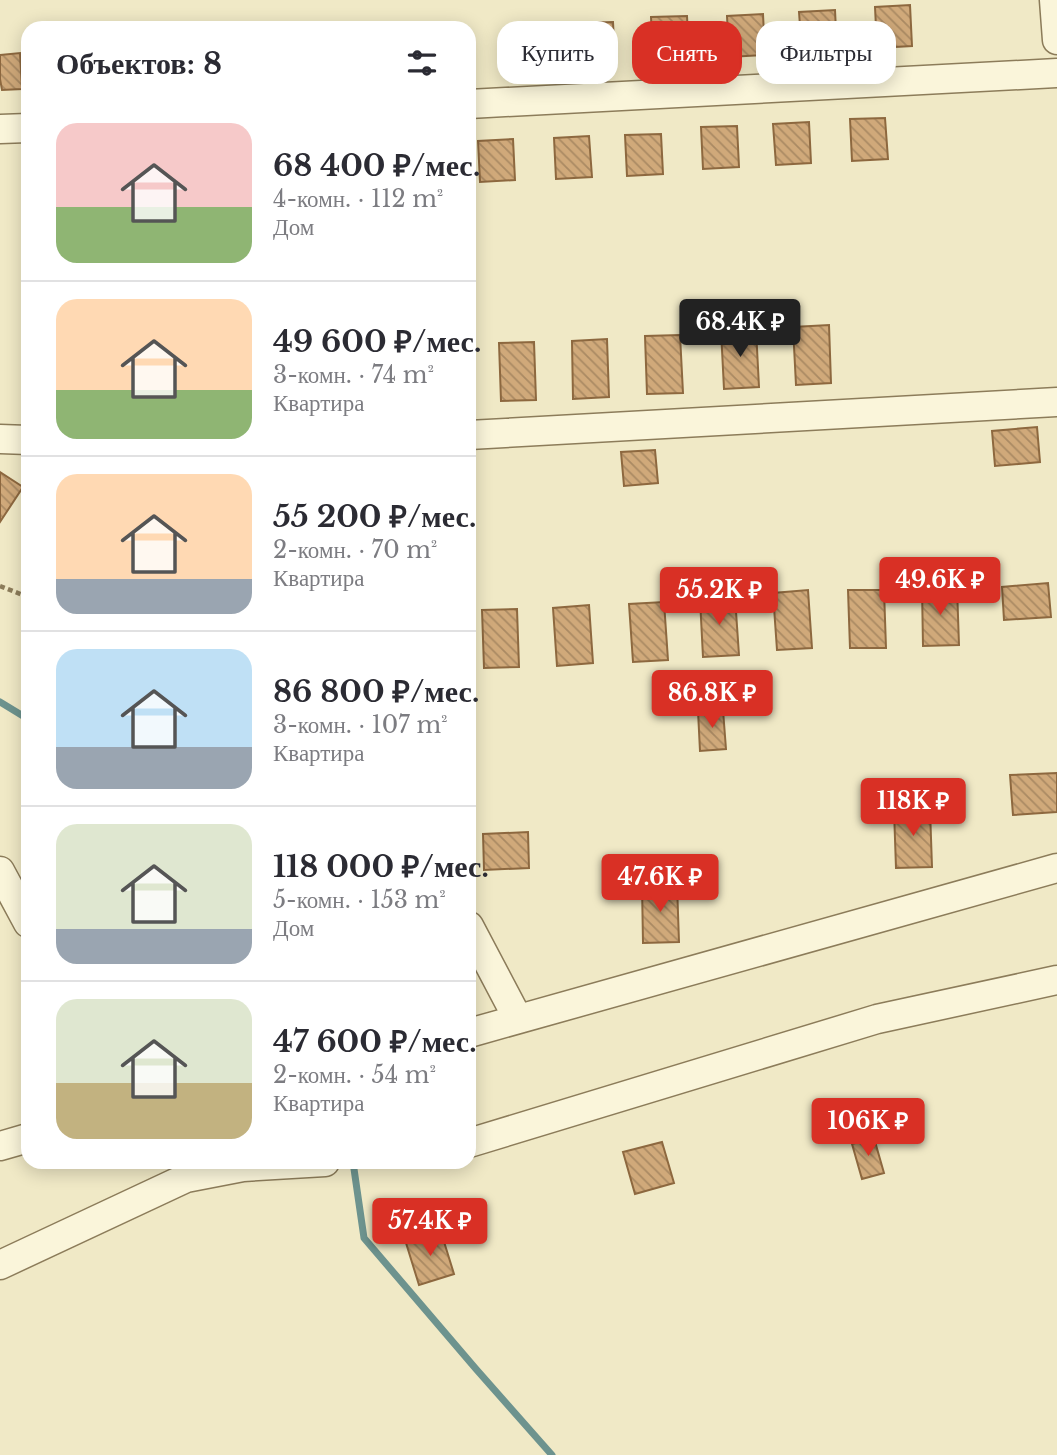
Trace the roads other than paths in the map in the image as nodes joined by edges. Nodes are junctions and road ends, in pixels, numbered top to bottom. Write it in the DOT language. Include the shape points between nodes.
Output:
graph roads {
  1 [pos="1054,0"];
  2 [pos="1057,40"];
  3 [pos="1057,73"];
  4 [pos="476,104"];
  5 [pos="21,128"];
  6 [pos="0,129"];
  7 [pos="1057,402"];
  8 [pos="476,435"];
  9 [pos="0,439"];
  10 [pos="21,440"];
  11 [pos="1057,868"];
  12 [pos="0,872"];
  13 [pos="21,910"];
  14 [pos="476,939"];
  15 [pos="1057,980"];
  16 [pos="519,1019"];
  17 [pos="476,1031"];
  18 [pos="21,1140"];
  19 [pos="476,1141"];
  20 [pos="0,1146"];
  21 [pos="233,1169"];
  22 [pos="0,1265"];
  1 -- 2 [label="street"];
  3 -- 4 [label="street"];
  5 -- 6 [label="street"];
  7 -- 8 [label="street"];
  9 -- 10 [label="street"];
  11 -- 16 [label="street"];
  12 -- 13 [label="street"];
  14 -- 16 [label="street"];
  15 -- 19 [label="street" via="877,1019"];
  16 -- 17 [label="street"];
  18 -- 20 [label="street"];
  21 -- 22 [label="street" via="186,1178"];
}
